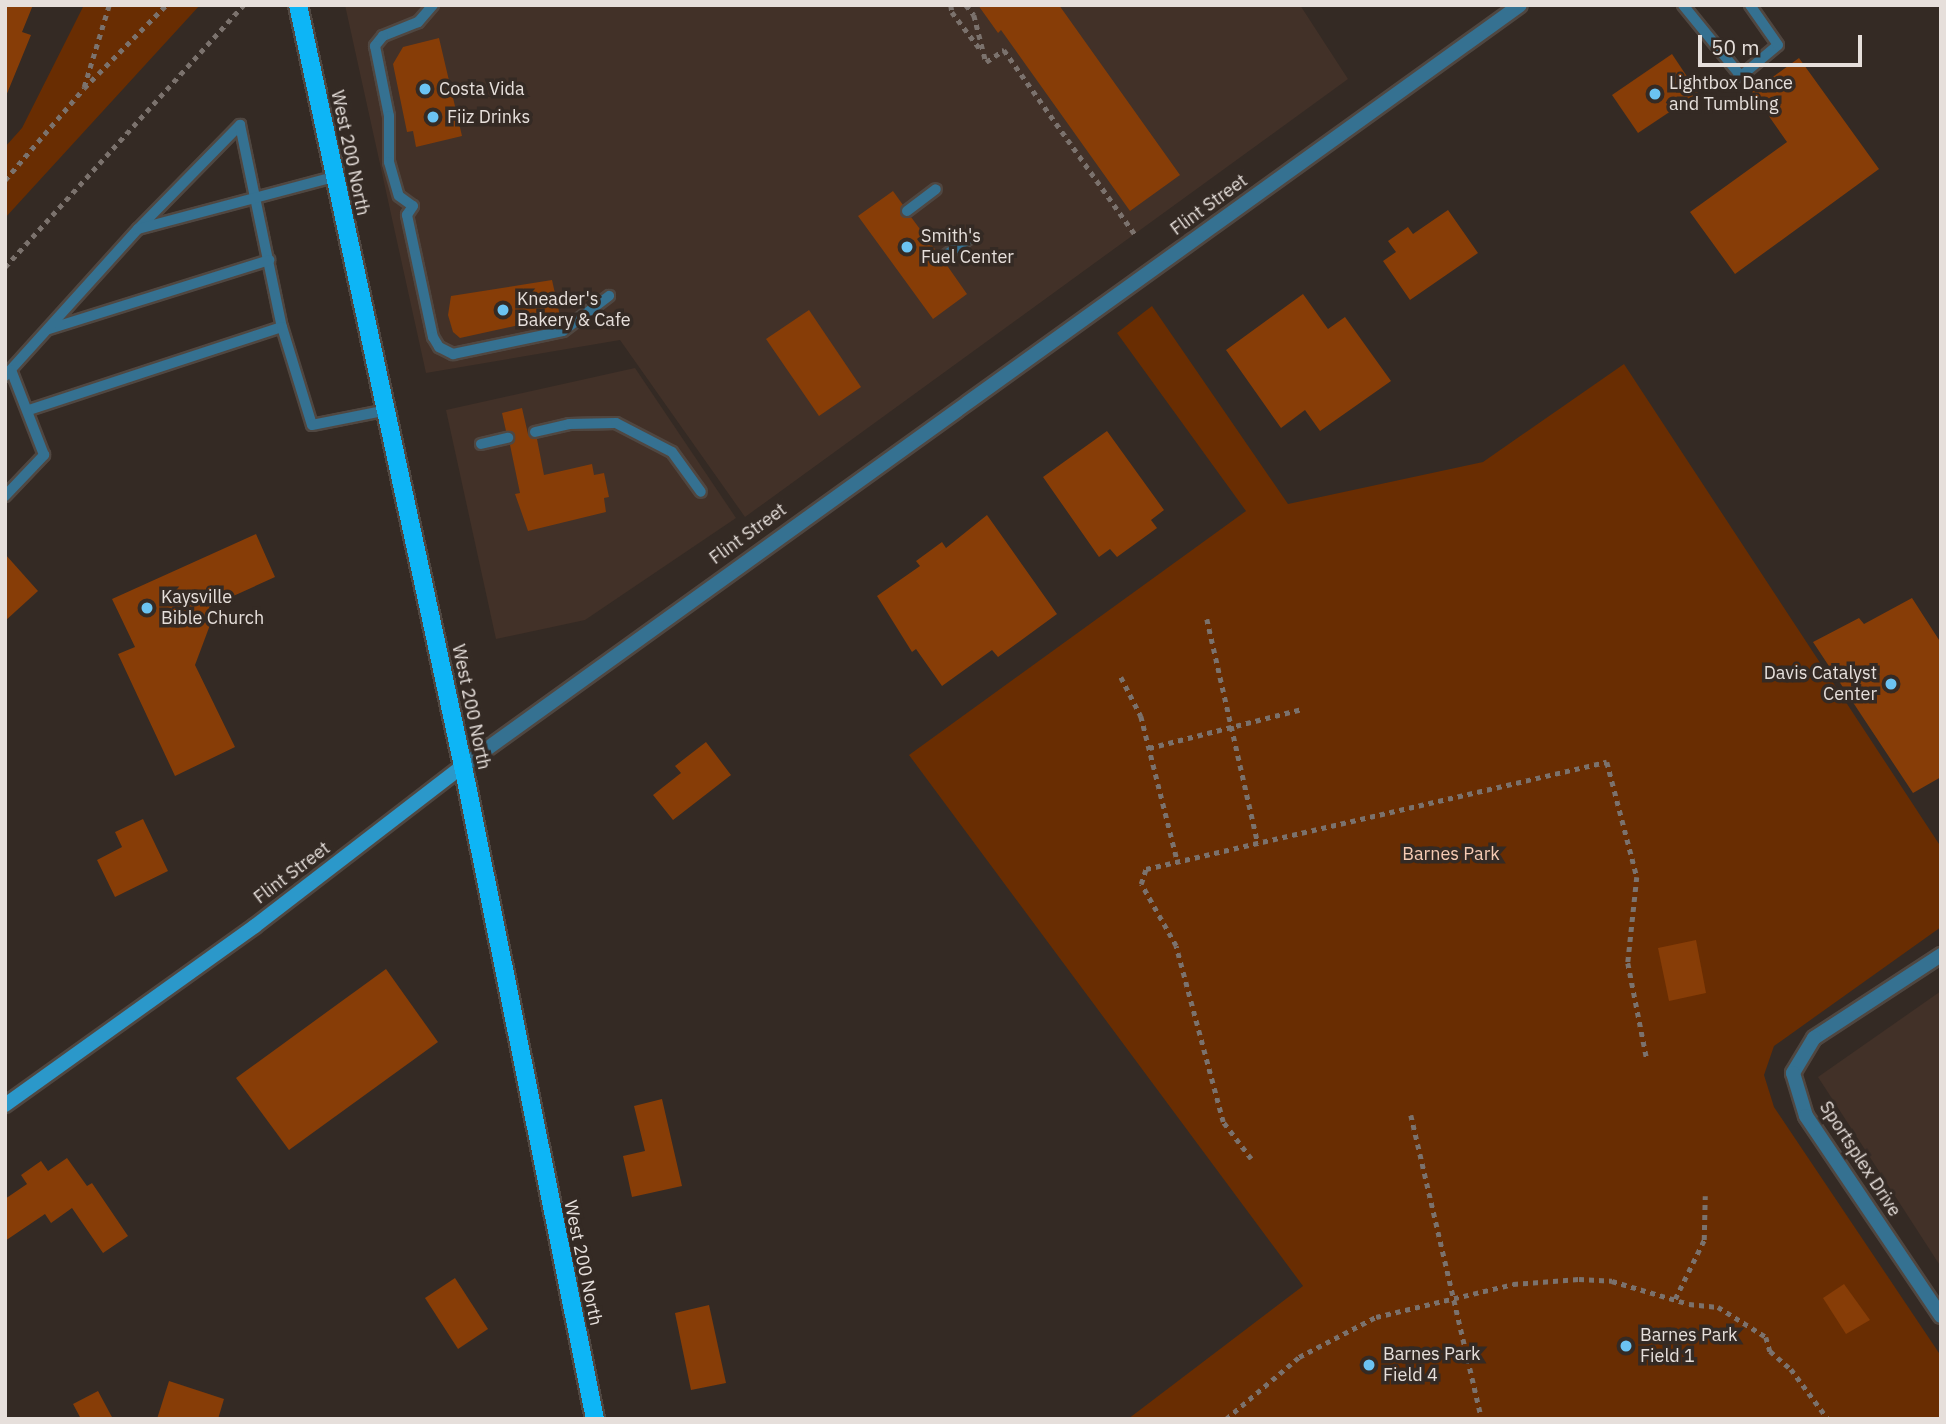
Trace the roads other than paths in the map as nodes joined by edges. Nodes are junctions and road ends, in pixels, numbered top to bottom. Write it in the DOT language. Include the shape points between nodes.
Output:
graph roads {
  1 [pos="298,5"];
  2 [pos="433,5"];
  3 [pos="1520,5"];
  4 [pos="1683,5"];
  5 [pos="1750,5"];
  6 [pos="333,177"];
  7 [pos="936,189"];
  8 [pos="256,197"];
  9 [pos="907,211"];
  10 [pos="138,229"];
  11 [pos="970,238"];
  12 [pos="942,258"];
  13 [pos="269,260"];
  14 [pos="609,296"];
  15 [pos="282,327"];
  16 [pos="47,330"];
  17 [pos="8,373"];
  18 [pos="29,410"];
  19 [pos="383,411"];
  20 [pos="535,432"];
  21 [pos="508,438"];
  22 [pos="481,444"];
  23 [pos="701,492"];
  24 [pos="5,496"];
  25 [pos="463,766"];
  26 [pos="1941,955"];
  27 [pos="5,1105"];
  28 [pos="1941,1316"];
  29 [pos="595,1419"];
  1 -- 6 [label="main road, West 200 North"];
  2 -- 14 [label="lane" via="418,22 383,36 375,46 389,116 389,162 399,196 413,206 407,215 439,347 453,354 563,331"];
  3 -- 25 [label="street, Flint Street"];
  4 -- 5 [label="lane" via="1741,76 1778,45"];
  6 -- 8 [label="lane"];
  6 -- 19 [label="main road, West 200 North"];
  7 -- 9 [label="lane"];
  8 -- 10 [label="lane"];
  8 -- 10 [label="lane" via="240,125"];
  8 -- 13 [label="lane"];
  10 -- 16 [label="lane"];
  11 -- 12 [label="lane"];
  13 -- 15 [label="lane"];
  13 -- 16 [label="lane"];
  15 -- 18 [label="lane"];
  15 -- 19 [label="lane" via="312,425"];
  16 -- 17 [label="lane"];
  17 -- 18 [label="lane"];
  18 -- 24 [label="lane" via="44,455"];
  19 -- 25 [label="main road, West 200 North"];
  20 -- 23 [label="lane" via="569,424 617,423 672,452"];
  21 -- 22 [label="lane"];
  25 -- 27 [label="main road, Flint Street" via="255,926"];
  25 -- 29 [label="main road, West 200 North"];
  26 -- 28 [label="street, Sportsplex Drive" via="1814,1038 1793,1073 1805,1116"];
}
